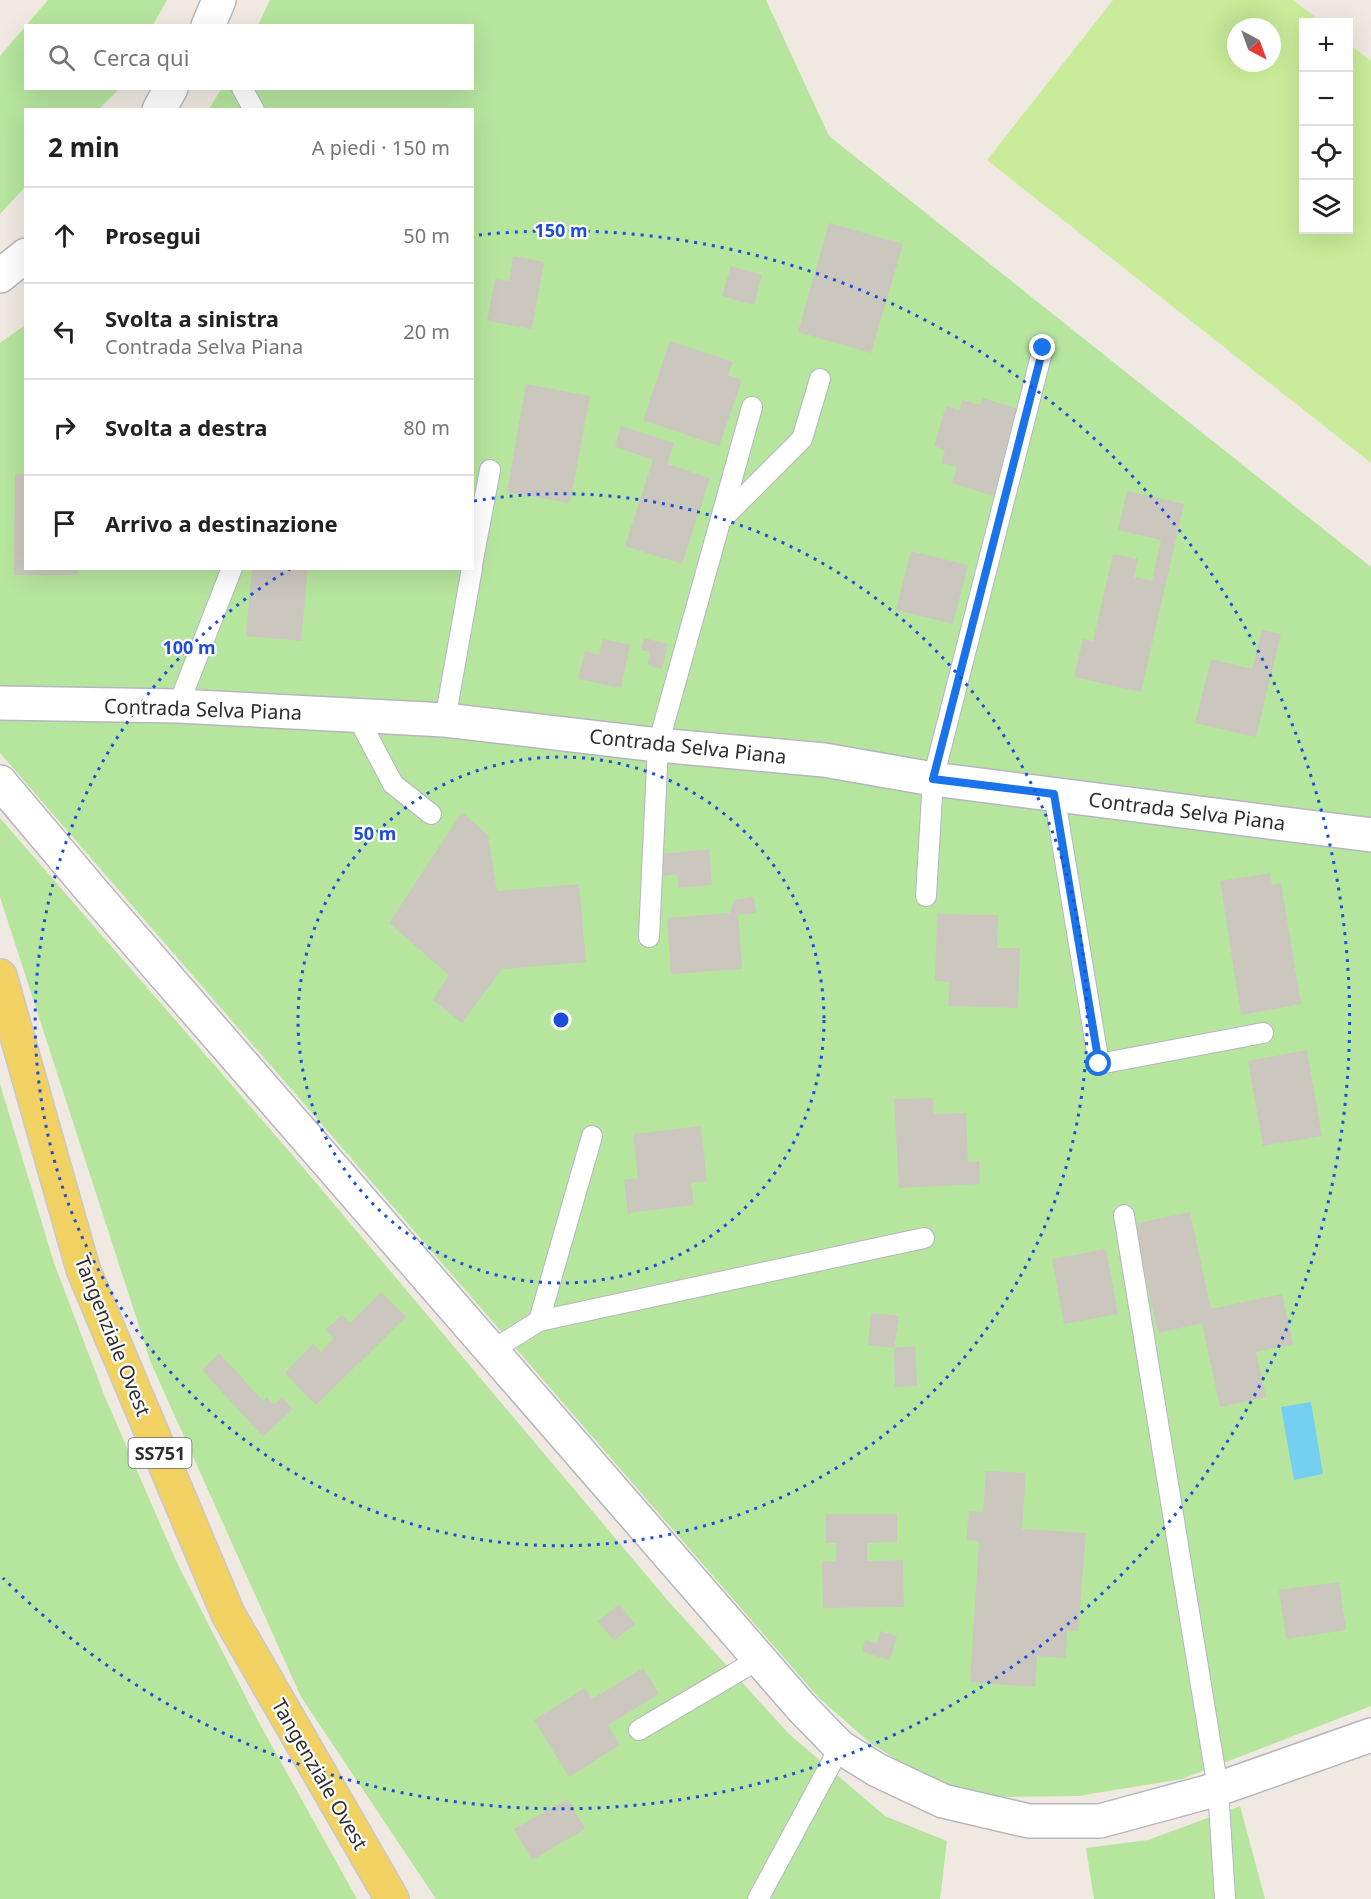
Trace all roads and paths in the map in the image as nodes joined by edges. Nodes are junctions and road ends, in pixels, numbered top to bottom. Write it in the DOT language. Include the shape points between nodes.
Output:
graph roads {
  1 [pos="219,0"];
  2 [pos="209,24"];
  3 [pos="170,90"];
  4 [pos="243,90"];
  5 [pos="160,108"];
  6 [pos="253,108"];
  7 [pos="24,257"];
  8 [pos="0,276"];
  9 [pos="1043,348"];
  10 [pos="820,379"];
  11 [pos="752,406"];
  12 [pos="490,470"];
  13 [pos="719,521"];
  14 [pos="474,556"];
  15 [pos="231,570"];
  16 [pos="471,570"];
  17 [pos="0,703"];
  18 [pos="178,706"];
  19 [pos="357,716"];
  20 [pos="445,720"];
  21 [pos="658,745"];
  22 [pos="933,779"];
  23 [pos="0,782"];
  24 [pos="1054,794"];
  25 [pos="431,814"];
  26 [pos="1371,835"];
  27 [pos="926,896"];
  28 [pos="649,937"];
  29 [pos="0,976"];
  30 [pos="1263,1033"];
  31 [pos="592,1136"];
  32 [pos="1124,1215"];
  33 [pos="924,1238"];
  34 [pos="539,1321"];
  35 [pos="491,1351"];
  36 [pos="759,1659"];
  37 [pos="639,1730"];
  38 [pos="1371,1735"];
  39 [pos="840,1747"];
  40 [pos="1218,1789"];
  41 [pos="1226,1898"];
  42 [pos="392,1899"];
  43 [pos="758,1899"];
  1 -- 2 [label="main road"];
  3 -- 5 [label="main road"];
  4 -- 6 [label="lane"];
  7 -- 8 [label="main road"];
  9 -- 22 [label="lane"];
  10 -- 13 [label="lane" via="802,439"];
  11 -- 13 [label="lane"];
  12 -- 14 [label="lane"];
  13 -- 21 [label="lane"];
  15 -- 18 [label="lane"];
  16 -- 20 [label="lane"];
  17 -- 18 [label="main road, Contrada Selva Piana"];
  18 -- 19 [label="main road, Contrada Selva Piana"];
  19 -- 20 [label="main road, Contrada Selva Piana"];
  19 -- 25 [label="lane" via="393,784"];
  20 -- 21 [label="main road, Contrada Selva Piana"];
  21 -- 22 [label="main road, Contrada Selva Piana" via="824,760"];
  21 -- 28 [label="lane"];
  22 -- 24 [label="main road, Contrada Selva Piana"];
  22 -- 27 [label="lane"];
  23 -- 35 [label="main road"];
  24 -- 26 [label="main road, Contrada Selva Piana"];
  24 -- 30 [label="lane" via="1099,1064"];
  29 -- 42 [label="main road, Tangenziale Ovest / SS751" via="83,1269 228,1614"];
  31 -- 34 [label="lane"];
  32 -- 40 [label="lane"];
  33 -- 34 [label="lane"];
  34 -- 35 [label="lane"];
  35 -- 36 [label="main road"];
  36 -- 37 [label="lane"];
  36 -- 39 [label="main road"];
  38 -- 40 [label="main road"];
  39 -- 40 [label="main road" via="877,1770 942,1801 1029,1821 1100,1821"];
  39 -- 43 [label="lane"];
  40 -- 41 [label="lane"];
}
